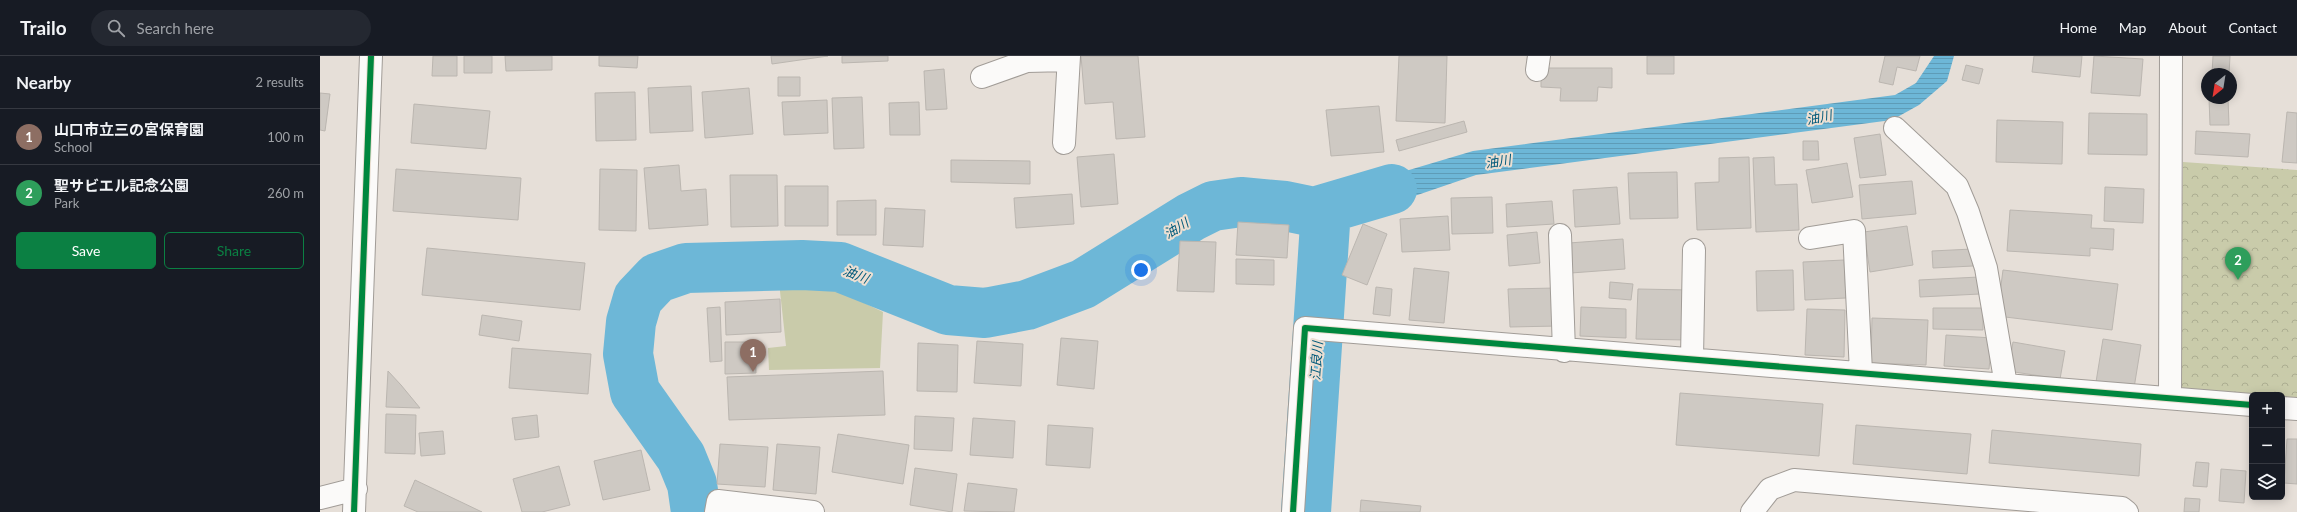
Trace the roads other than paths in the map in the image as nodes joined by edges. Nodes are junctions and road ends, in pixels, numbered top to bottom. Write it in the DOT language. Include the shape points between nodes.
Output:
graph roads {
  1 [pos="371,56"];
  2 [pos="2171,56"];
  3 [pos="1068,58"];
  4 [pos="982,77"];
  5 [pos="1895,128"];
  6 [pos="1064,143"];
  7 [pos="1560,234"];
  8 [pos="1810,238"];
  9 [pos="1694,250"];
  10 [pos="1564,351"];
  11 [pos="1692,358"];
  12 [pos="1861,372"];
  13 [pos="2006,385"];
  14 [pos="2170,398"];
  15 [pos="2249,405"];
  16 [pos="2285,408"];
  17 [pos="2297,409"];
  18 [pos="356,489"];
  19 [pos="320,498"];
  20 [pos="354,512"];
  21 [pos="716,512"];
  22 [pos="813,512"];
  23 [pos="1293,512"];
  24 [pos="1752,512"];
  25 [pos="2127,512"];
  1 -- 18 [label="street"];
  2 -- 14 [label="street"];
  3 -- 4 [label="street" via="1027,61"];
  3 -- 6 [label="street"];
  5 -- 13 [label="street" via="1957,186 1986,268"];
  7 -- 10 [label="street"];
  8 -- 12 [label="street" via="1854,231"];
  9 -- 11 [label="street"];
  10 -- 11 [label="street"];
  10 -- 23 [label="street" via="1305,328"];
  11 -- 12 [label="street"];
  12 -- 13 [label="street"];
  13 -- 14 [label="street"];
  14 -- 15 [label="street"];
  16 -- 17 [label="street"];
  18 -- 19 [label="street"];
  18 -- 20 [label="street"];
  21 -- 22 [label="street" via="718,501"];
  24 -- 25 [label="street" via="1770,489 1794,480 2122,508"];
}
